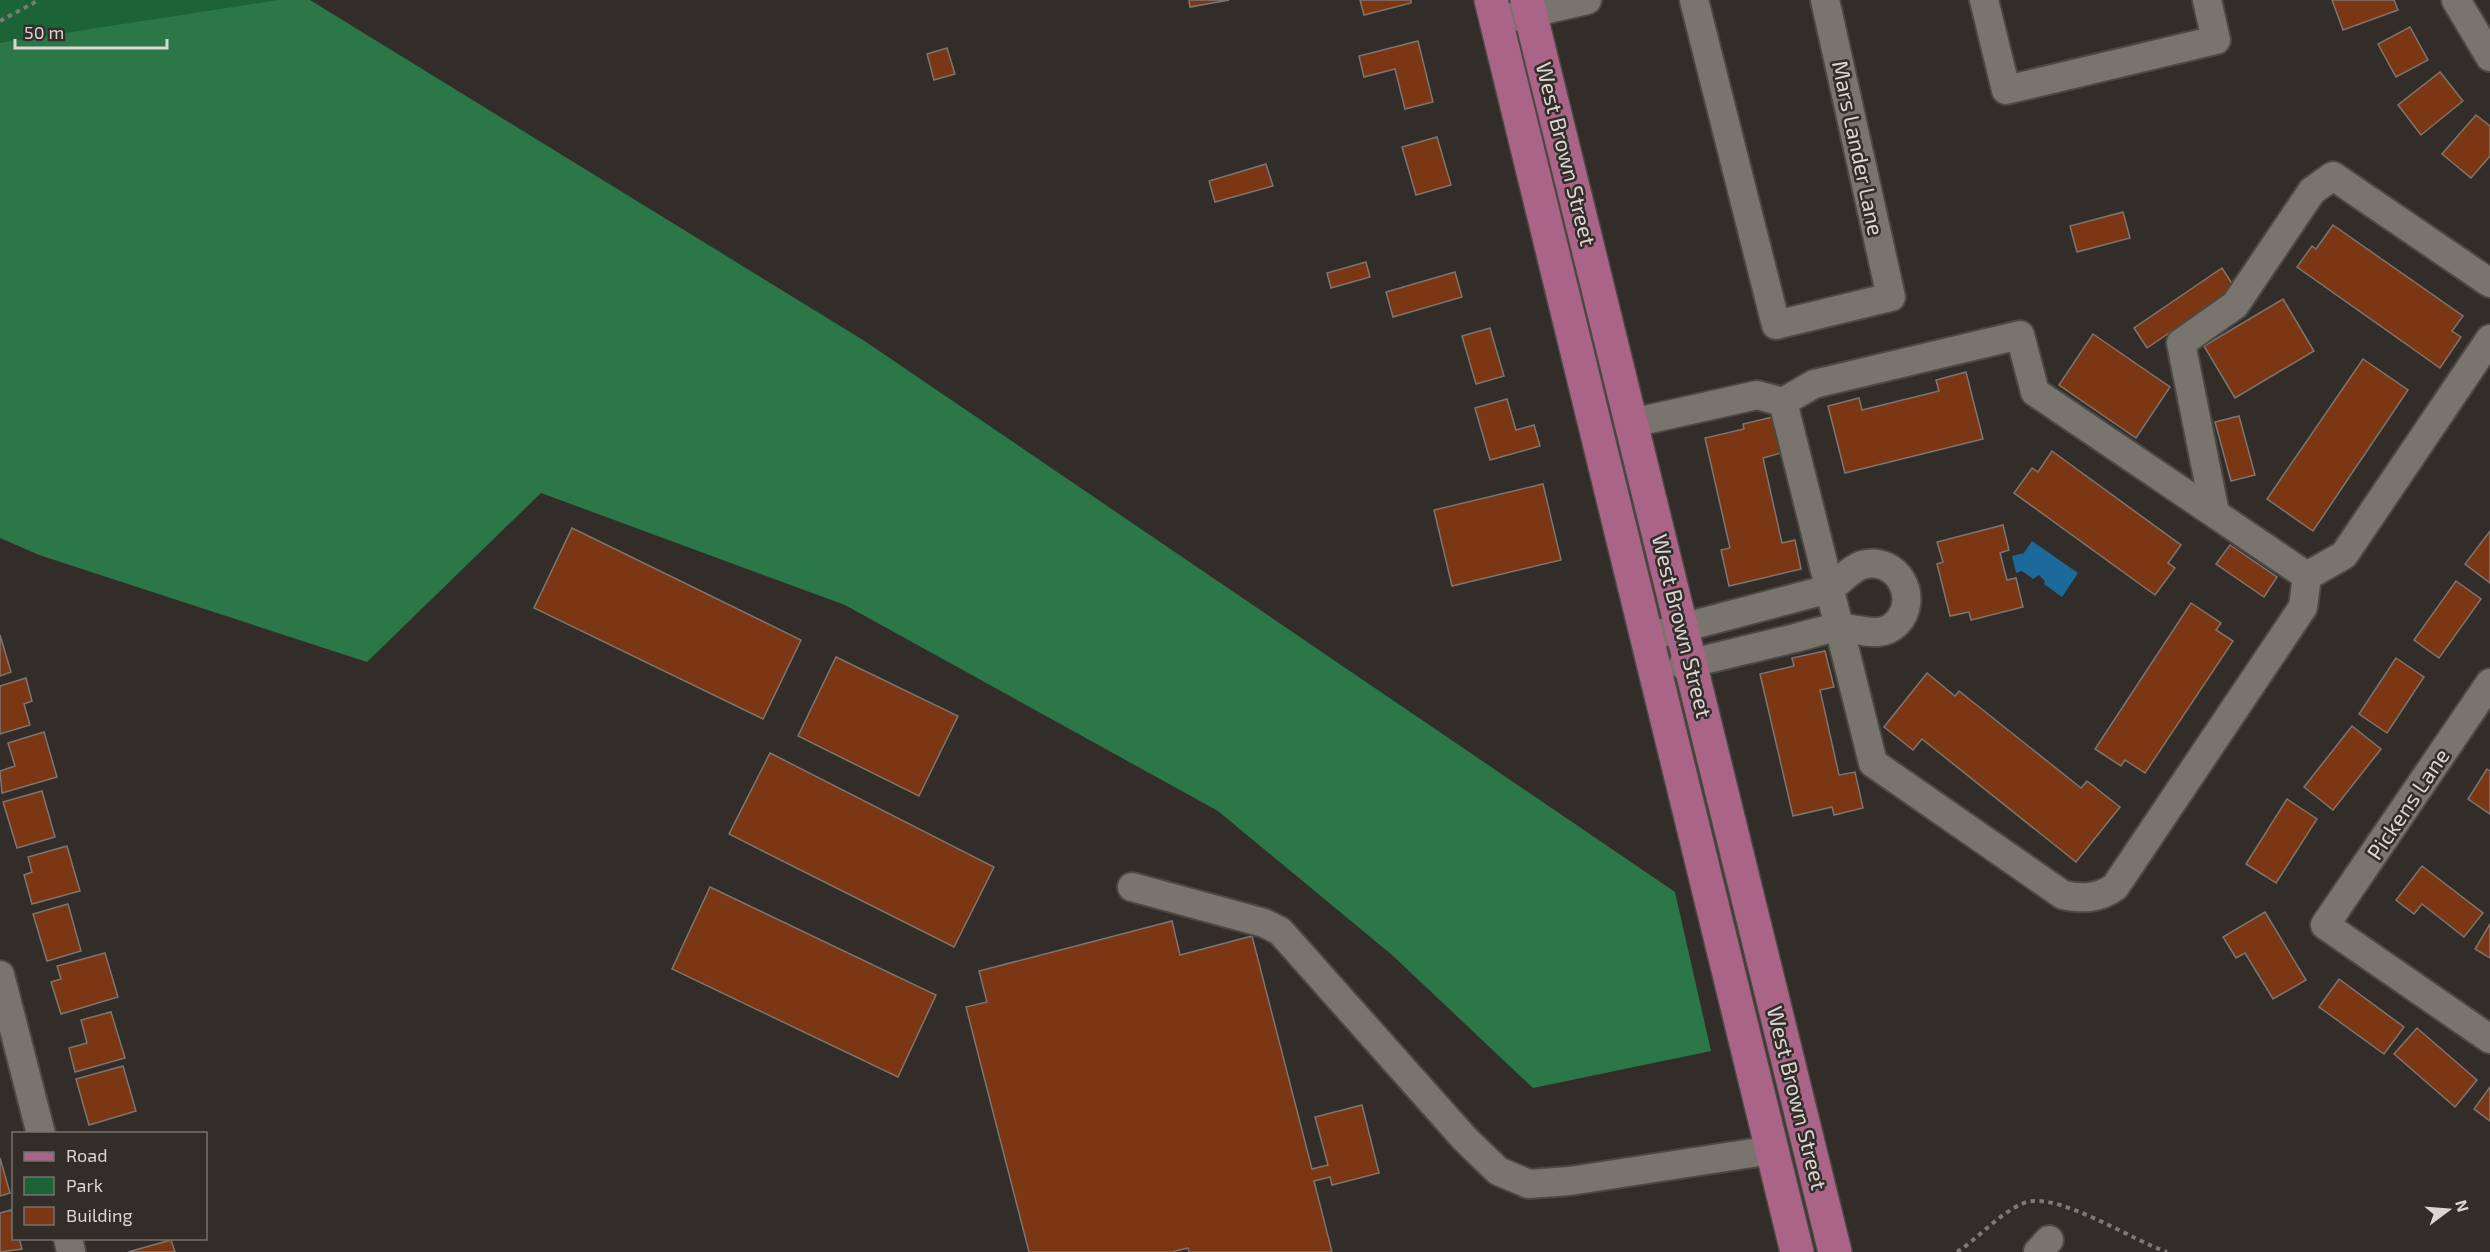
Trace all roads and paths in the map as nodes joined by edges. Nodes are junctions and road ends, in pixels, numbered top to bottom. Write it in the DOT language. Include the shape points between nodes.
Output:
graph roads {
  1 [pos="39,0"];
  2 [pos="1587,0"];
  3 [pos="1694,0"];
  4 [pos="1825,0"];
  5 [pos="1984,0"];
  6 [pos="2207,0"];
  7 [pos="2456,0"];
  8 [pos="1529,7"];
  9 [pos="1494,11"];
  10 [pos="0,21"];
  11 [pos="2490,57"];
  12 [pos="2490,283"];
  13 [pos="1600,292"];
  14 [pos="1564,298"];
  15 [pos="2490,339"];
  16 [pos="1783,402"];
  17 [pos="1632,423"];
  18 [pos="2215,513"];
  19 [pos="2307,576"];
  20 [pos="1829,589"];
  21 [pos="1839,628"];
  22 [pos="1663,632"];
  23 [pos="1686,664"];
  24 [pos="2490,683"];
  25 [pos="2482,714"];
  26 [pos="1132,887"];
  27 [pos="0,975"];
  28 [pos="2490,1039"];
  29 [pos="40,1132"];
  30 [pos="1808,1143"];
  31 [pos="1772,1150"];
  32 [pos="1797,1252"];
  33 [pos="1835,1252"];
  1 -- 10 [label="path"];
  2 -- 8 [label="street"];
  3 -- 4 [label="street, Mars Lander Lane" via="1776,325 1891,297"];
  5 -- 6 [label="street" via="2006,90 2216,40"];
  7 -- 11 [label="street"];
  8 -- 9 [label="street"];
  8 -- 13 [label="main road, West Brown Street"];
  9 -- 14 [label="main road, West Brown Street"];
  12 -- 18 [label="street" via="2333,176 2312,190 2235,305 2181,343"];
  13 -- 14 [label="main road"];
  13 -- 17 [label="main road, West Brown Street"];
  14 -- 22 [label="main road, West Brown Street" via="1621,532 1640,557"];
  15 -- 19 [label="street" via="2344,555"];
  16 -- 17 [label="street" via="1757,395"];
  16 -- 18 [label="street" via="1814,384 2020,335 2035,393"];
  16 -- 20 [label="street"];
  17 -- 22 [label="main road, West Brown Street"];
  18 -- 19 [label="street"];
  19 -- 21 [label="street" via="2303,607 2115,887 2088,898 2063,895 1873,763"];
  20 -- 21 [label="street"];
  20 -- 21 [label="street" via="1850,571 1870,563 1891,568 1905,585 1906,606 1895,625 1875,633"];
  20 -- 22 [label="street"];
  21 -- 23 [label="street"];
  22 -- 23 [label="main road" via="1670,665"];
  22 -- 31 [label="main road, West Brown Street"];
  23 -- 30 [label="main road, West Brown Street"];
  24 -- 25 [label="street, Pickens Lane"];
  25 -- 28 [label="street, Pickens Lane" via="2325,926"];
  26 -- 31 [label="street" via="1264,923 1280,931 1465,1139 1498,1171 1529,1184"];
  27 -- 29 [label="street"];
  30 -- 31 [label="main road"];
  30 -- 33 [label="main road, West Brown Street"];
  31 -- 32 [label="main road, West Brown Street"];
}
